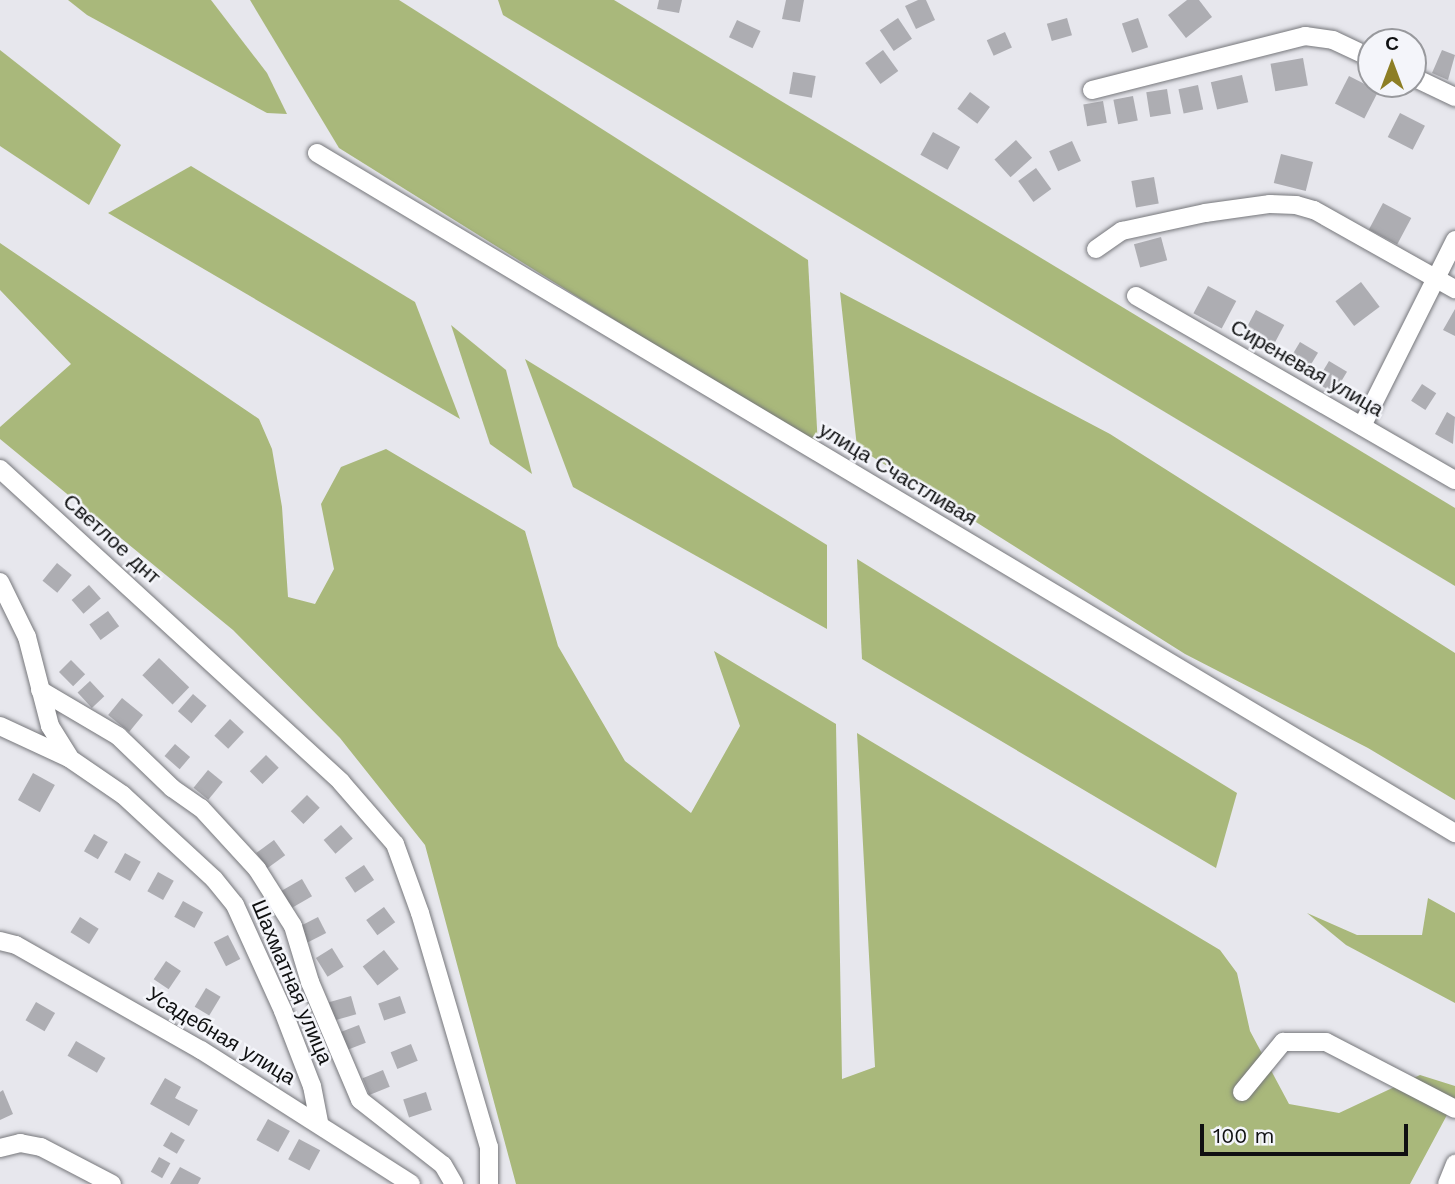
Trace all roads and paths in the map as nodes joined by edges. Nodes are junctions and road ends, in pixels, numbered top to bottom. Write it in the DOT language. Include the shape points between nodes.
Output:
graph roads {
  1 [pos="1357,51"];
  2 [pos="1427,84"];
  3 [pos="1092,90"];
  4 [pos="1455,97"];
  5 [pos="317,153"];
  6 [pos="1455,240"];
  7 [pos="1096,249"];
  8 [pos="1435,279"];
  9 [pos="1455,289"];
  10 [pos="1136,296"];
  11 [pos="1362,426"];
  12 [pos="0,469"];
  13 [pos="1455,480"];
  14 [pos="0,582"];
  15 [pos="40,690"];
  16 [pos="0,726"];
  17 [pos="69,758"];
  18 [pos="1455,833"];
  19 [pos="0,941"];
  20 [pos="1242,1092"];
  21 [pos="1455,1109"];
  22 [pos="319,1122"];
  23 [pos="0,1148"];
  24 [pos="1455,1164"];
  25 [pos="113,1184"];
  26 [pos="411,1184"];
  27 [pos="454,1184"];
  28 [pos="489,1184"];
  29 [pos="1447,1184"];
  1 -- 3 [label="street" via="1333,40 1305,36"];
  2 -- 4 [label="street"];
  5 -- 18 [label="street, улица Счастливая"];
  6 -- 8 [label="street"];
  7 -- 8 [label="street" via="1122,231 1205,213 1296,205 1314,210"];
  8 -- 9 [label="street"];
  8 -- 11 [label="street"];
  10 -- 11 [label="street, Сиреневая улица"];
  11 -- 13 [label="street, Сиреневая улица"];
  12 -- 28 [label="street, Светлое днт" via="195,643 341,782 395,844 489,1147"];
  14 -- 15 [label="street" via="27,637"];
  15 -- 17 [label="street" via="50,726"];
  15 -- 27 [label="street" via="118,736 172,788 201,808 257,869 293,926 310,982 360,1100 443,1165"];
  16 -- 17 [label="street, Шахматная улица"];
  17 -- 22 [label="street, Шахматная улица" via="159,825 235,905 312,1086"];
  19 -- 22 [label="street, Усадебная улица" via="66,972"];
  20 -- 21 [label="street" via="1283,1042 1326,1042"];
  22 -- 26 [label="street, Усадебная улица"];
  23 -- 25 [label="street" via="20,1143 41,1147"];
  24 -- 29 [label="street"];
}
